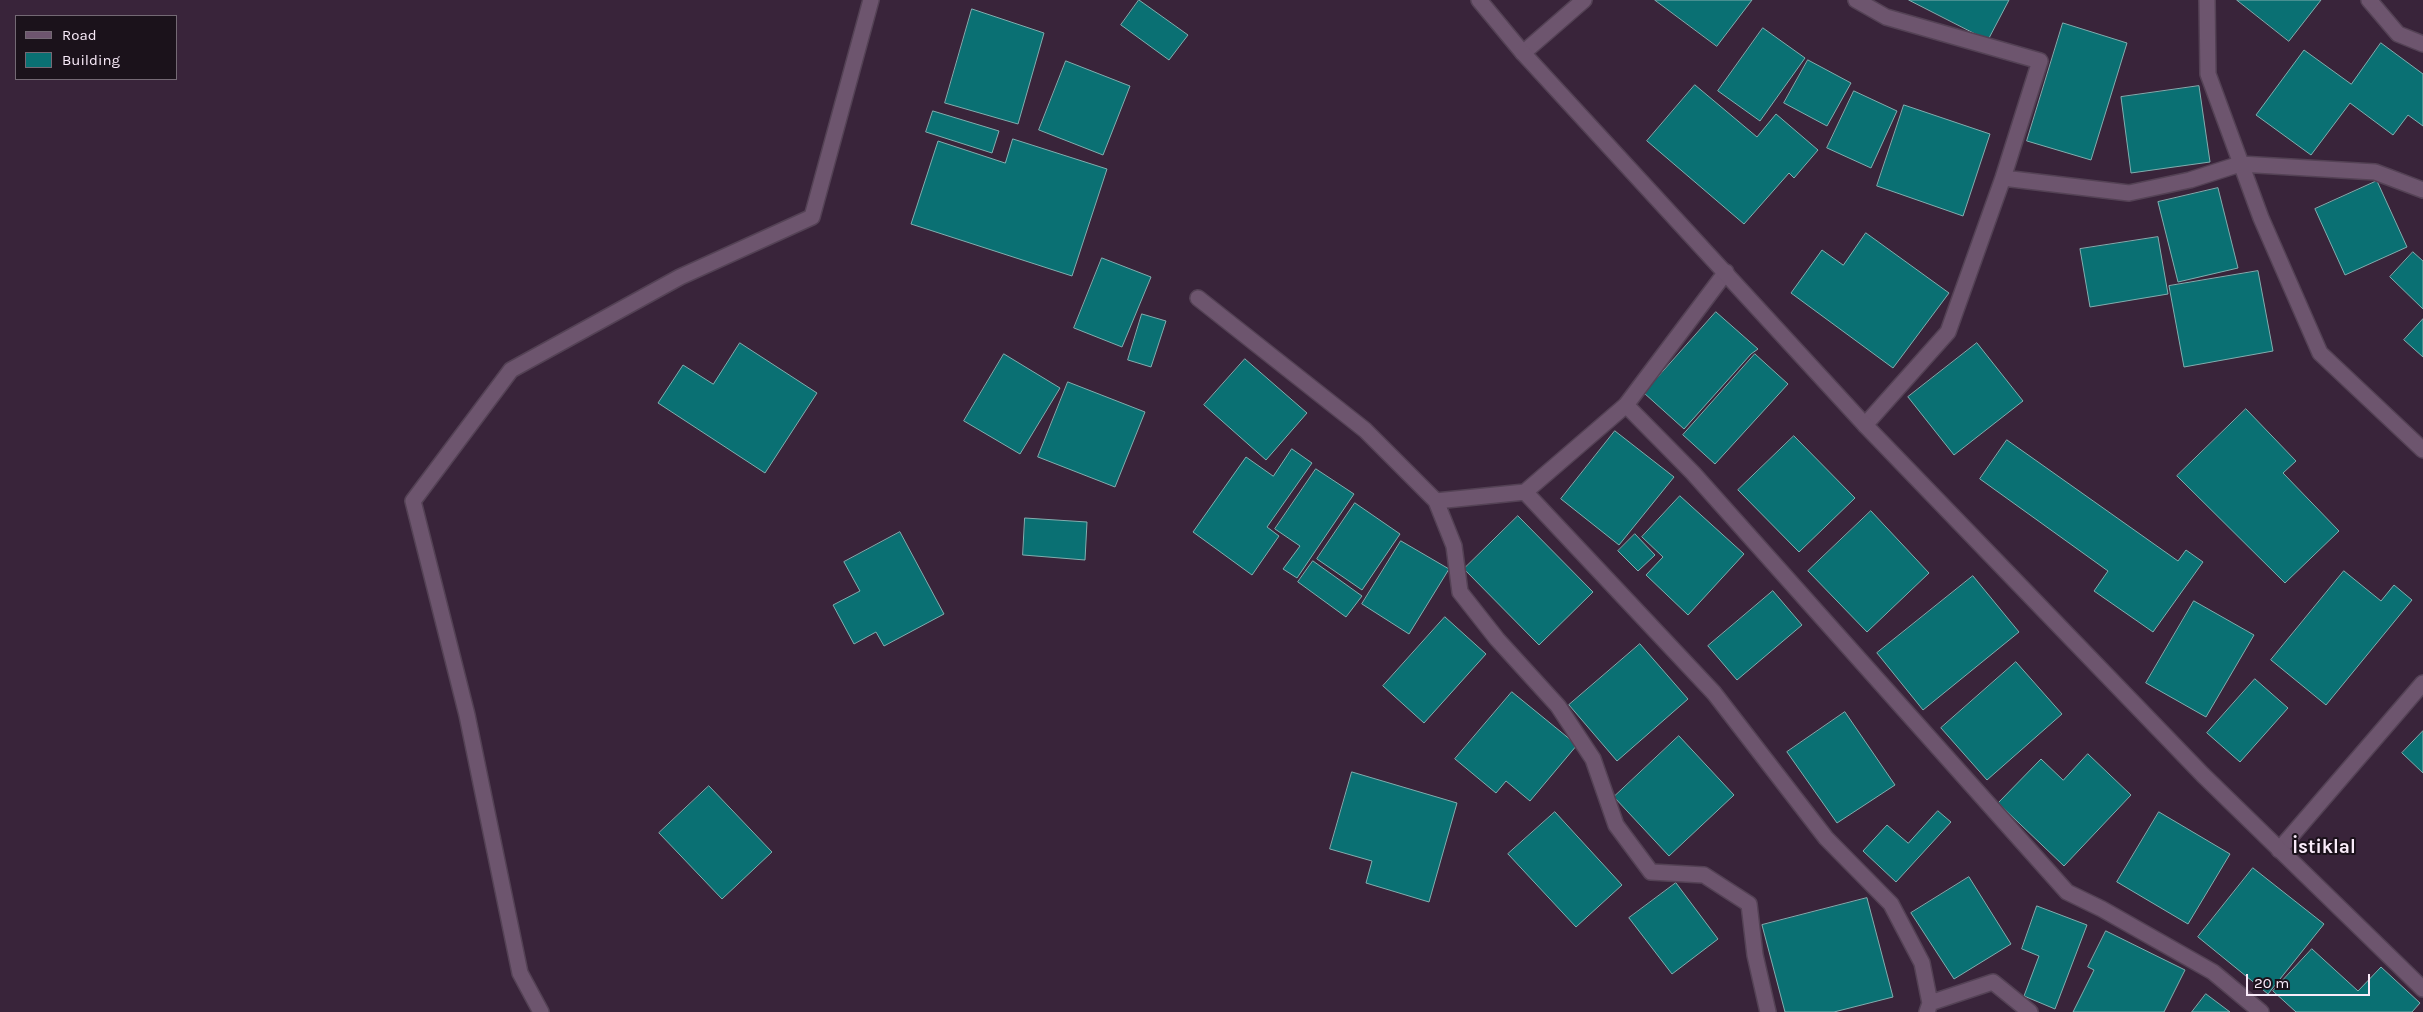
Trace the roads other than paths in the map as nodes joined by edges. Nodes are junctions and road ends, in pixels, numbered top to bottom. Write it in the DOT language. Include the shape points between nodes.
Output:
graph roads {
  1 [pos="871,0"];
  2 [pos="1479,0"];
  3 [pos="1584,0"];
  4 [pos="1856,0"];
  5 [pos="2207,0"];
  6 [pos="2369,0"];
  7 [pos="2423,44"];
  8 [pos="1523,53"];
  9 [pos="2240,164"];
  10 [pos="2004,178"];
  11 [pos="2423,190"];
  12 [pos="1726,272"];
  13 [pos="1198,298"];
  14 [pos="1626,405"];
  15 [pos="1865,425"];
  16 [pos="2423,450"];
  17 [pos="1525,492"];
  18 [pos="1436,502"];
  19 [pos="2423,684"];
  20 [pos="2279,850"];
  21 [pos="2423,989"];
  22 [pos="1928,1007"];
  23 [pos="541,1012"];
  24 [pos="1768,1012"];
  25 [pos="2030,1012"];
  26 [pos="2261,1012"];
  1 -- 23 [label="street" via="812,217 680,277 511,370 413,501 467,715 520,973"];
  2 -- 8 [label="street"];
  3 -- 8 [label="street"];
  4 -- 10 [label="street" via="1886,17 2040,61"];
  5 -- 9 [label="street" via="2208,74"];
  6 -- 7 [label="street" via="2398,34"];
  8 -- 12 [label="street"];
  9 -- 10 [label="street" via="2190,180 2129,193"];
  9 -- 11 [label="street" via="2375,172"];
  9 -- 16 [label="street" via="2320,352"];
  10 -- 15 [label="street" via="1948,332"];
  12 -- 14 [label="street"];
  12 -- 15 [label="street"];
  13 -- 18 [label="street" via="1364,430"];
  14 -- 17 [label="street"];
  14 -- 26 [label="street" via="1693,473 2067,892 2213,972"];
  15 -- 20 [label="street"];
  17 -- 18 [label="street"];
  17 -- 22 [label="street" via="1714,693 1826,838 1891,904 1922,964"];
  18 -- 24 [label="street" via="1454,546 1460,592 1497,639 1558,706 1593,759 1616,825 1651,872 1704,875 1749,904 1754,955"];
  19 -- 20 [label="street"];
  20 -- 21 [label="street"];
  22 -- 25 [label="street" via="1993,982"];
}
